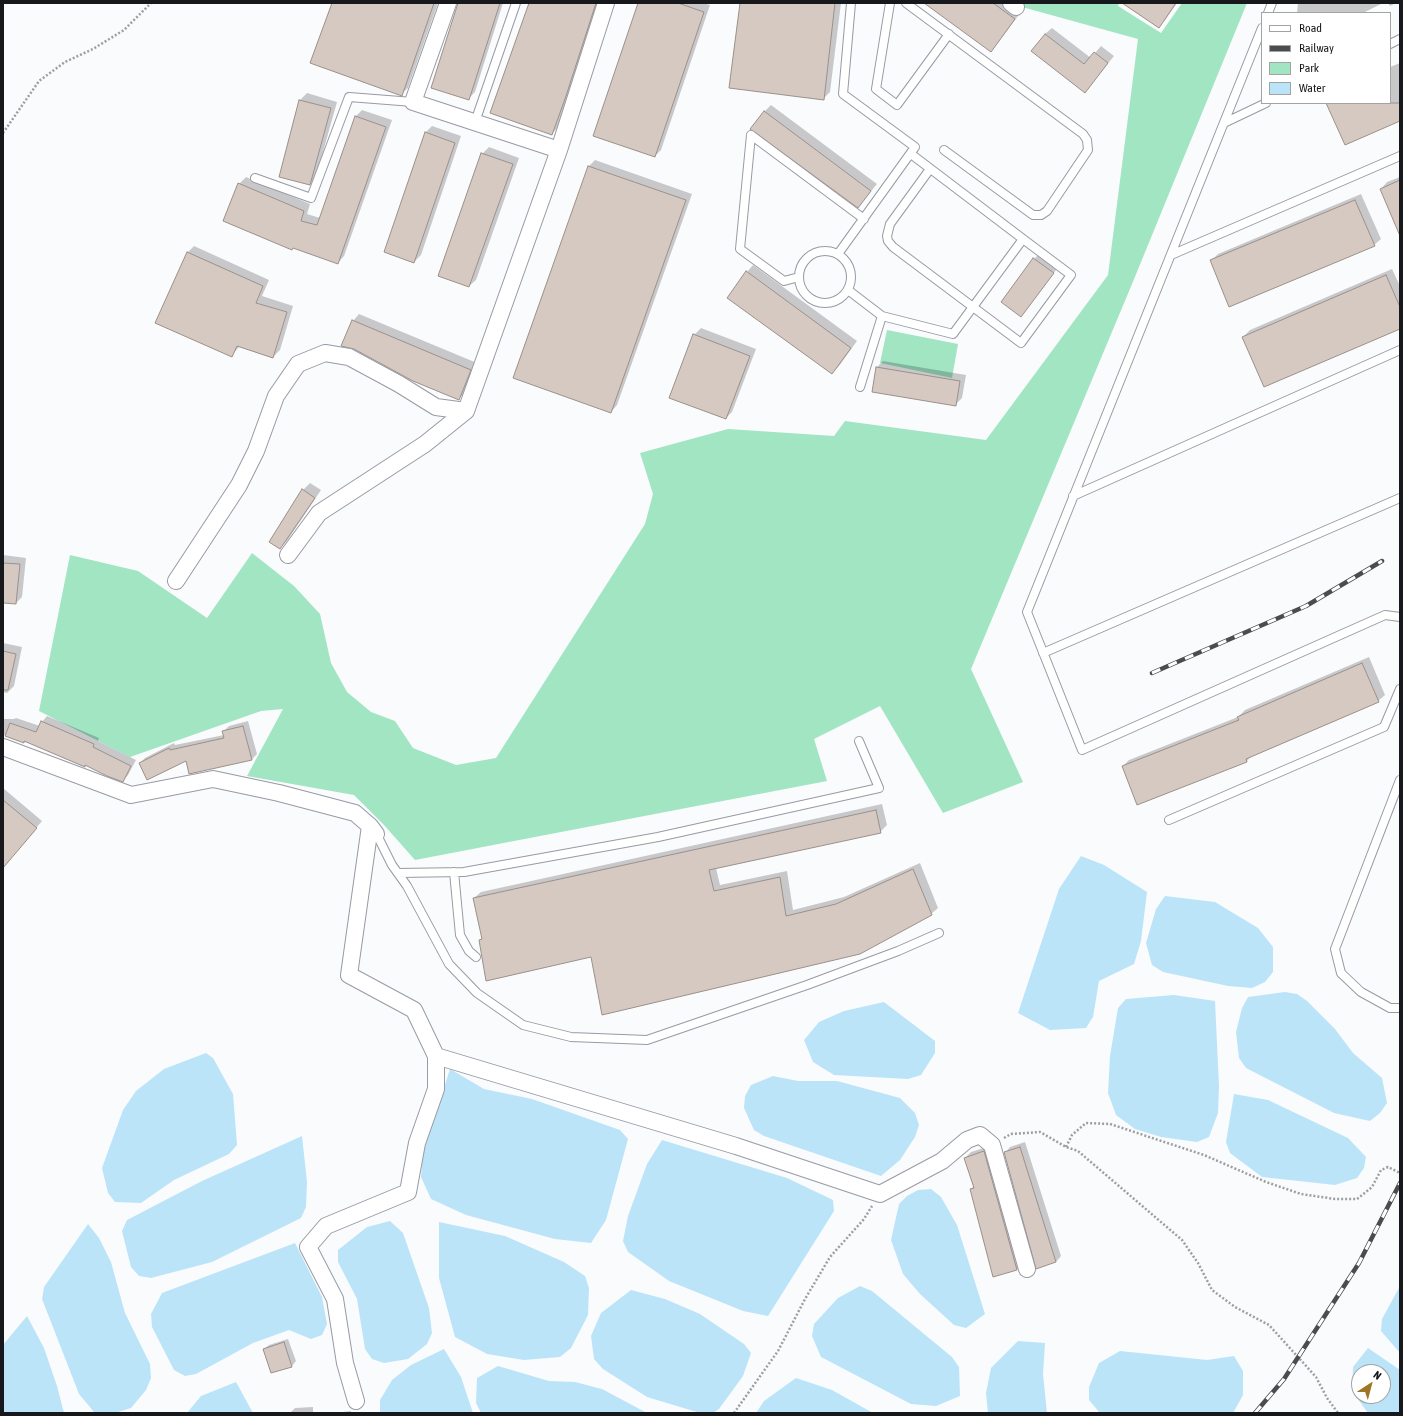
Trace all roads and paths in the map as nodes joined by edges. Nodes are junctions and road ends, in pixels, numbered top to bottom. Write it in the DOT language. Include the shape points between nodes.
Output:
graph roads {
  1 [pos="150,3"];
  2 [pos="448,3"];
  3 [pos="516,3"];
  4 [pos="606,3"];
  5 [pos="851,3"];
  6 [pos="890,3"];
  7 [pos="906,3"];
  8 [pos="1261,30"];
  9 [pos="949,34"];
  10 [pos="1400,39"];
  11 [pos="1391,44"];
  12 [pos="413,102"];
  13 [pos="1264,104"];
  14 [pos="475,122"];
  15 [pos="1224,123"];
  16 [pos="3,133"];
  17 [pos="559,150"];
  18 [pos="944,150"];
  19 [pos="910,154"];
  20 [pos="1400,156"];
  21 [pos="930,169"];
  22 [pos="255,178"];
  23 [pos="864,219"];
  24 [pos="1023,239"];
  25 [pos="838,254"];
  26 [pos="1171,255"];
  27 [pos="799,278"];
  28 [pos="848,290"];
  29 [pos="973,307"];
  30 [pos="882,316"];
  31 [pos="1400,350"];
  32 [pos="860,387"];
  33 [pos="466,411"];
  34 [pos="1073,496"];
  35 [pos="1400,498"];
  36 [pos="288,555"];
  37 [pos="176,581"];
  38 [pos="1400,617"];
  39 [pos="1043,653"];
  40 [pos="1400,689"];
  41 [pos="859,741"];
  42 [pos="3,747"];
  43 [pos="1400,780"];
  44 [pos="1169,820"];
  45 [pos="374,831"];
  46 [pos="454,872"];
  47 [pos="398,873"];
  48 [pos="939,933"];
  49 [pos="476,957"];
  50 [pos="1400,1008"];
  51 [pos="436,1056"];
  52 [pos="992,1145"];
  53 [pos="1066,1147"];
  54 [pos="1400,1173"];
  55 [pos="880,1194"];
  56 [pos="1027,1269"];
  57 [pos="356,1401"];
  58 [pos="734,1413"];
  59 [pos="1338,1413"];
  1 -- 16 [label="path" via="124,30 65,62 39,81"];
  2 -- 12 [label="street"];
  3 -- 14 [label="lane"];
  4 -- 17 [label="street"];
  5 -- 19 [label="lane" via="843,94 915,147"];
  6 -- 9 [label="lane" via="876,88 897,105"];
  7 -- 9 [label="lane"];
  8 -- 15 [label="lane"];
  9 -- 18 [label="lane" via="1083,134 1087,140 1088,150 1047,211 1041,215 1033,215"];
  10 -- 11 [label="lane"];
  12 -- 14 [label="street"];
  12 -- 22 [label="lane" via="349,98 311,198"];
  13 -- 15 [label="lane"];
  14 -- 17 [label="street"];
  15 -- 26 [label="lane"];
  17 -- 33 [label="street"];
  19 -- 21 [label="lane"];
  19 -- 23 [label="lane"];
  20 -- 26 [label="lane"];
  21 -- 24 [label="lane"];
  21 -- 29 [label="lane" via="890,224 886,236 893,247"];
  23 -- 25 [label="lane"];
  23 -- 27 [label="lane" via="751,135 740,248 784,281"];
  24 -- 29 [label="lane"];
  24 -- 29 [label="lane" via="1071,275 1022,343"];
  25 -- 27 [label="lane" via="825,251 812,255 802,264"];
  25 -- 28 [label="lane" via="848,264 851,277"];
  26 -- 34 [label="lane"];
  27 -- 28 [label="lane" via="803,290 813,300 826,303 839,300"];
  28 -- 30 [label="lane"];
  29 -- 30 [label="lane" via="952,334"];
  30 -- 32 [label="lane"];
  31 -- 34 [label="lane"];
  33 -- 36 [label="street" via="425,444 319,513"];
  33 -- 37 [label="street" via="436,407 348,357 325,353 298,364 276,396 256,452 239,485"];
  34 -- 39 [label="lane" via="1026,612"];
  35 -- 39 [label="lane"];
  38 -- 39 [label="lane" via="1385,614 1082,750"];
  40 -- 44 [label="lane" via="1384,727"];
  41 -- 46 [label="lane" via="879,788 658,837"];
  42 -- 45 [label="street" via="131,795 213,779 355,813"];
  43 -- 50 [label="lane" via="1335,949 1342,972 1361,992 1390,1008"];
  45 -- 47 [label="lane"];
  45 -- 51 [label="street" via="349,975 414,1010"];
  46 -- 47 [label="lane"];
  46 -- 49 [label="lane" via="460,934 469,951"];
  47 -- 48 [label="lane" via="449,964 477,993 523,1025 571,1037 647,1040 807,985"];
  51 -- 55 [label="street" via="729,1144"];
  51 -- 57 [label="street" via="436,1089 417,1143 408,1192 326,1226 308,1247 335,1299 345,1363"];
  52 -- 53 [label="path" via="1011,1134 1040,1132"];
  52 -- 55 [label="street" via="980,1135 968,1140 942,1161"];
  52 -- 56 [label="street"];
  53 -- 54 [label="path" via="1072,1135 1086,1123 1110,1124 1204,1155 1301,1194 1335,1199 1358,1199 1372,1187 1381,1170 1388,1167"];
  53 -- 59 [label="path" via="1078,1151 1182,1240 1212,1290 1235,1307 1269,1325 1316,1377 1326,1398"];
  55 -- 58 [label="path" via="864,1219 830,1257 778,1351"];
}
